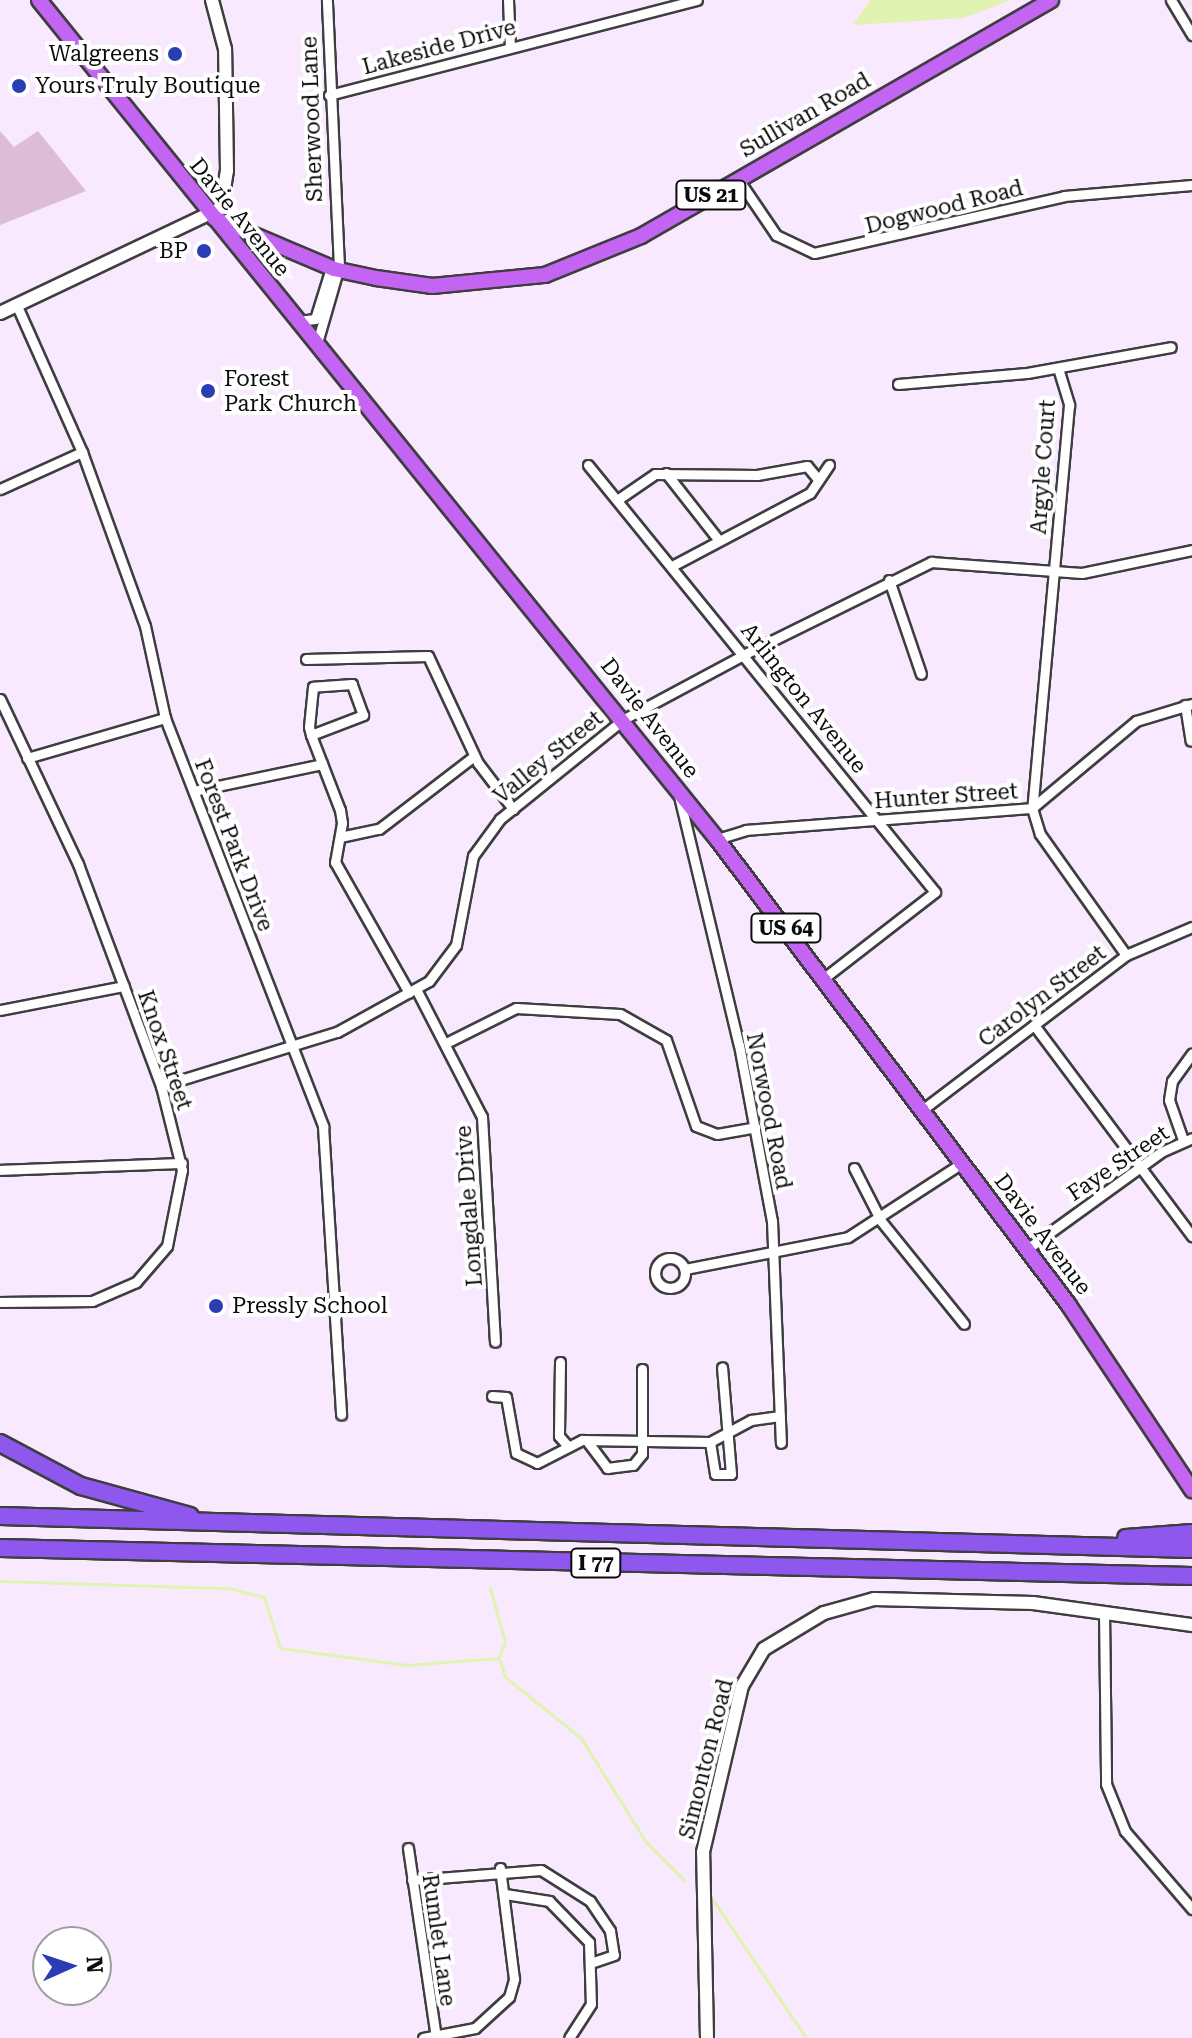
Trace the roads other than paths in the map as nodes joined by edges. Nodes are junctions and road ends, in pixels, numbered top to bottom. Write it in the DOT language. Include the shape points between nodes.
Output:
graph roads {
  1 [pos="39,0"];
  2 [pos="212,0"];
  3 [pos="327,0"];
  4 [pos="508,0"];
  5 [pos="697,0"];
  6 [pos="1051,0"];
  7 [pos="1171,0"];
  8 [pos="1192,35"];
  9 [pos="510,47"];
  10 [pos="329,95"];
  11 [pos="738,179"];
  12 [pos="1192,185"];
  13 [pos="210,216"];
  14 [pos="333,236"];
  15 [pos="310,259"];
  16 [pos="335,269"];
  17 [pos="17,306"];
  18 [pos="0,313"];
  19 [pos="293,318"];
  20 [pos="1171,347"];
  21 [pos="319,349"];
  22 [pos="1058,368"];
  23 [pos="898,384"];
  24 [pos="82,452"];
  25 [pos="588,465"];
  26 [pos="829,465"];
  27 [pos="666,473"];
  28 [pos="817,478"];
  29 [pos="0,489"];
  30 [pos="617,500"];
  31 [pos="717,538"];
  32 [pos="1192,550"];
  33 [pos="672,566"];
  34 [pos="1052,571"];
  35 [pos="889,580"];
  36 [pos="745,654"];
  37 [pos="306,659"];
  38 [pos="921,674"];
  39 [pos="0,699"];
  40 [pos="1189,704"];
  41 [pos="165,718"];
  42 [pos="624,719"];
  43 [pos="311,735"];
  44 [pos="1191,741"];
  45 [pos="474,756"];
  46 [pos="27,758"];
  47 [pos="322,764"];
  48 [pos="194,791"];
  49 [pos="682,794"];
  50 [pos="1032,808"];
  51 [pos="513,809"];
  52 [pos="879,819"];
  53 [pos="340,837"];
  54 [pos="717,839"];
  55 [pos="1192,927"];
  56 [pos="1126,955"];
  57 [pos="823,979"];
  58 [pos="124,986"];
  59 [pos="413,991"];
  60 [pos="0,1010"];
  61 [pos="1034,1025"];
  62 [pos="448,1042"];
  63 [pos="294,1047"];
  64 [pos="1192,1053"];
  65 [pos="161,1086"];
  66 [pos="922,1110"];
  67 [pos="755,1127"];
  68 [pos="1188,1139"];
  69 [pos="182,1163"];
  70 [pos="962,1163"];
  71 [pos="1140,1167"];
  72 [pos="854,1168"];
  73 [pos="0,1170"];
  74 [pos="881,1221"];
  75 [pos="1192,1236"];
  76 [pos="1027,1249"];
  77 [pos="776,1251"];
  78 [pos="685,1269"];
  79 [pos="0,1302"];
  80 [pos="964,1324"];
  81 [pos="495,1342"];
  82 [pos="560,1362"];
  83 [pos="722,1367"];
  84 [pos="642,1369"];
  85 [pos="492,1396"];
  86 [pos="341,1414"];
  87 [pos="780,1416"];
  88 [pos="726,1435"];
  89 [pos="587,1441"];
  90 [pos="642,1442"];
  91 [pos="710,1442"];
  92 [pos="0,1443"];
  93 [pos="781,1443"];
  94 [pos="566,1444"];
  95 [pos="1192,1490"];
  96 [pos="0,1516"];
  97 [pos="206,1521"];
  98 [pos="1192,1533"];
  99 [pos="1042,1544"];
  100 [pos="0,1548"];
  101 [pos="1192,1549"];
  102 [pos="1192,1576"];
  103 [pos="1104,1611"];
  104 [pos="1192,1625"];
  105 [pos="408,1848"];
  106 [pos="500,1868"];
  107 [pos="412,1880"];
  108 [pos="505,1894"];
  109 [pos="1192,1909"];
  110 [pos="594,1962"];
  111 [pos="436,2037"];
  112 [pos="423,2038"];
  113 [pos="570,2038"];
  114 [pos="707,2038"];
  1 -- 13 [label="main road, Davie Avenue / US 21"];
  2 -- 13 [label="street" via="224,32 228,141 226,194"];
  3 -- 10 [label="street, Sherwood Lane"];
  4 -- 9 [label="street"];
  5 -- 9 [label="street, Lakeside Drive"];
  6 -- 11 [label="main road, Sullivan Road / US 21"];
  7 -- 8 [label="street"];
  9 -- 10 [label="street, Lakeside Drive"];
  10 -- 14 [label="street, Sherwood Lane"];
  11 -- 12 [label="street, Dogwood Road" via="776,235 814,253 1064,196"];
  11 -- 16 [label="main road, Sullivan Road / US 21" via="613,251 545,275 432,286"];
  13 -- 15 [label="main road, Sullivan Road / US 21"];
  13 -- 17 [label="street"];
  13 -- 19 [label="main road, Davie Avenue / US 64"];
  14 -- 15 [label="street" via="327,254"];
  14 -- 16 [label="street, Sherwood Lane"];
  15 -- 16 [label="main road, Sullivan Road / US 21"];
  16 -- 19 [label="street, Sherwood Lane" via="315,319"];
  16 -- 21 [label="street, Sherwood Lane"];
  17 -- 18 [label="street"];
  17 -- 24 [label="street, Forest Park Drive"];
  19 -- 21 [label="main road, Davie Avenue / US 64"];
  20 -- 22 [label="street, Argyle Court"];
  21 -- 42 [label="main road, Davie Avenue / US 64"];
  22 -- 23 [label="street, Argyle Court"];
  22 -- 34 [label="street, Argyle Court" via="1069,405"];
  24 -- 29 [label="street"];
  24 -- 41 [label="street, Forest Park Drive" via="145,626"];
  25 -- 30 [label="street, Arlington Avenue"];
  26 -- 28 [label="street"];
  27 -- 28 [label="street" via="757,475 807,466"];
  27 -- 30 [label="street"];
  27 -- 31 [label="street"];
  28 -- 31 [label="street" via="810,493"];
  30 -- 33 [label="street, Arlington Avenue"];
  31 -- 33 [label="street"];
  32 -- 34 [label="street, Valley Street" via="1112,570"];
  33 -- 36 [label="street, Arlington Avenue"];
  34 -- 35 [label="street, Valley Street" via="941,561"];
  34 -- 50 [label="street, Argyle Court"];
  35 -- 36 [label="street, Valley Street"];
  35 -- 38 [label="street"];
  36 -- 42 [label="street, Valley Street"];
  36 -- 52 [label="street, Arlington Avenue"];
  37 -- 45 [label="street" via="428,656"];
  39 -- 46 [label="street, Knox Street"];
  40 -- 44 [label="street"];
  40 -- 50 [label="street, Hunter Street" via="1136,721"];
  41 -- 46 [label="street"];
  41 -- 48 [label="street, Forest Park Drive"];
  42 -- 49 [label="main road, Davie Avenue / US 64"];
  42 -- 51 [label="street, Valley Street"];
  43 -- 43 [label="street" via="313,687 352,684 363,715"];
  43 -- 47 [label="street, Longdale Drive"];
  45 -- 51 [label="street"];
  45 -- 53 [label="street" via="379,829"];
  46 -- 58 [label="street, Knox Street"];
  47 -- 48 [label="street"];
  47 -- 53 [label="street, Longdale Drive" via="340,810"];
  48 -- 63 [label="street, Forest Park Drive"];
  49 -- 54 [label="main road, Davie Avenue / US 64"];
  49 -- 67 [label="street, Norwood Road"];
  50 -- 52 [label="street, Hunter Street"];
  50 -- 56 [label="street" via="1040,834"];
  51 -- 59 [label="street, Valley Street" via="473,856 456,945"];
  52 -- 54 [label="street, Hunter Street" via="746,830"];
  52 -- 57 [label="street, Arlington Avenue" via="935,892"];
  53 -- 59 [label="street, Longdale Drive" via="335,862"];
  54 -- 57 [label="main road, Davie Avenue / US 64"];
  55 -- 56 [label="street, Carolyn Street"];
  56 -- 61 [label="street, Carolyn Street"];
  57 -- 66 [label="main road, Davie Avenue / US 64"];
  58 -- 60 [label="street"];
  58 -- 65 [label="street, Knox Street"];
  59 -- 62 [label="street, Longdale Drive"];
  59 -- 63 [label="street, Valley Street"];
  61 -- 66 [label="street, Carolyn Street"];
  61 -- 71 [label="street"];
  62 -- 67 [label="street" via="516,1008 620,1014 666,1040 696,1126 717,1134"];
  62 -- 81 [label="street, Longdale Drive" via="472,1087 487,1149"];
  63 -- 65 [label="street, Valley Street"];
  63 -- 86 [label="street, Forest Park Drive" via="323,1126"];
  64 -- 68 [label="street" via="1172,1081 1169,1100"];
  65 -- 69 [label="street, Knox Street"];
  66 -- 70 [label="main road, Davie Avenue / US 64"];
  67 -- 77 [label="street, Norwood Road"];
  68 -- 71 [label="street, Faye Street"];
  69 -- 73 [label="street"];
  69 -- 79 [label="street, Knox Street" via="172,1235 136,1282 92,1301"];
  70 -- 74 [label="street"];
  70 -- 76 [label="main road, Davie Avenue / US 64"];
  71 -- 75 [label="street"];
  71 -- 76 [label="street, Faye Street"];
  72 -- 74 [label="street"];
  74 -- 77 [label="street" via="848,1237"];
  74 -- 80 [label="street"];
  76 -- 95 [label="main road, Davie Avenue / US 64"];
  77 -- 78 [label="street"];
  77 -- 87 [label="street, Norwood Road"];
  82 -- 94 [label="street" via="559,1436"];
  83 -- 88 [label="street"];
  84 -- 90 [label="street"];
  85 -- 94 [label="street" via="506,1397 516,1453 537,1463"];
  87 -- 88 [label="street" via="751,1420"];
  87 -- 93 [label="street, Norwood Road"];
  88 -- 91 [label="street"];
  88 -- 91 [label="street" via="731,1474 715,1474"];
  89 -- 90 [label="street"];
  89 -- 90 [label="street" via="592,1457 621,1469 642,1454"];
  89 -- 94 [label="street"];
  90 -- 91 [label="street"];
  92 -- 97 [label="highway" via="81,1486"];
  96 -- 97 [label="highway, I 77"];
  97 -- 99 [label="highway, I 77"];
  98 -- 99 [label="highway"];
  99 -- 101 [label="highway, I 77"];
  100 -- 102 [label="highway, I 77"];
  103 -- 104 [label="street, Simonton Road"];
  103 -- 109 [label="street" via="1106,1784 1125,1831"];
  103 -- 114 [label="street, Simonton Road" via="874,1599 824,1613 764,1649 742,1686 703,1852"];
  105 -- 107 [label="street, Rumlet Lane"];
  106 -- 107 [label="street"];
  106 -- 108 [label="street"];
  106 -- 110 [label="street" via="541,1870 590,1901 616,1944 614,1955"];
  107 -- 111 [label="street, Rumlet Lane"];
  108 -- 110 [label="street" via="536,1896 562,1910 585,1935"];
  108 -- 111 [label="street" via="509,1997 475,2028"];
  110 -- 113 [label="street" via="591,2004"];
  111 -- 112 [label="street"];
}
